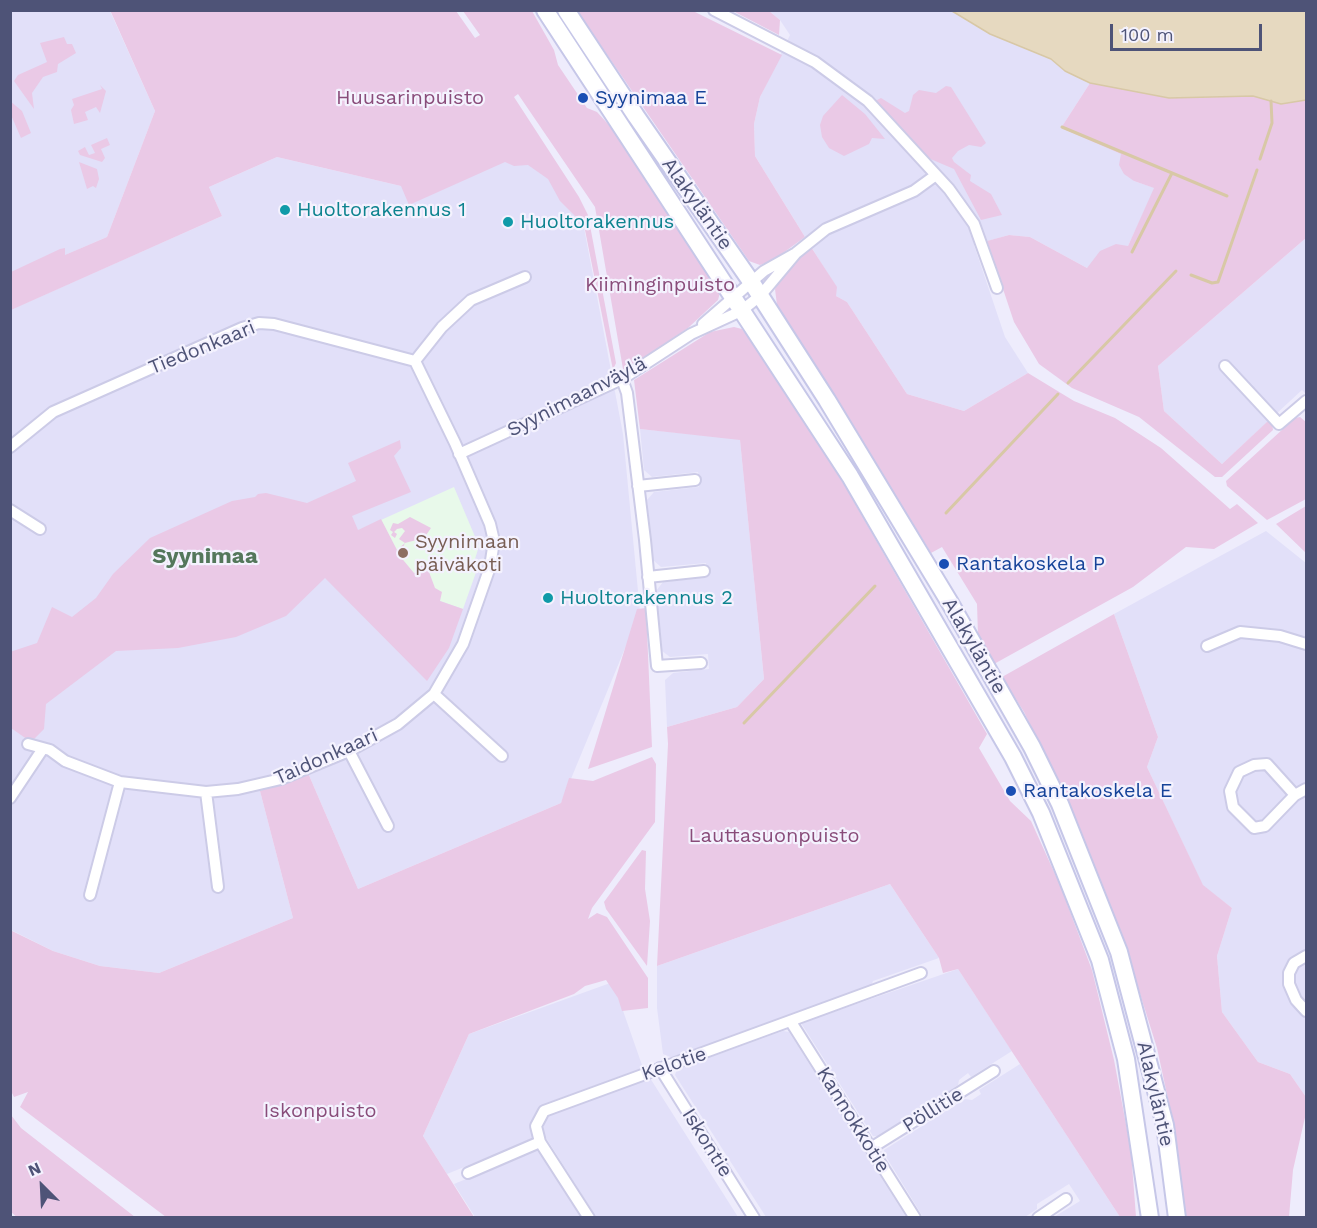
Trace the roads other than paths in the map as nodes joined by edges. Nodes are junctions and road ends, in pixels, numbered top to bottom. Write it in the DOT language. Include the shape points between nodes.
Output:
graph roads {
  1 [pos="545,10"];
  2 [pos="566,10"];
  3 [pos="714,10"];
  4 [pos="936,176"];
  5 [pos="525,277"];
  6 [pos="997,288"];
  7 [pos="756,289"];
  8 [pos="737,304"];
  9 [pos="415,361"];
  10 [pos="1225,366"];
  11 [pos="622,379"];
  12 [pos="1306,401"];
  13 [pos="10,447"];
  14 [pos="459,454"];
  15 [pos="694,480"];
  16 [pos="638,486"];
  17 [pos="10,510"];
  18 [pos="40,529"];
  19 [pos="704,571"];
  20 [pos="648,577"];
  21 [pos="1306,644"];
  22 [pos="1207,646"];
  23 [pos="701,663"];
  24 [pos="434,694"];
  25 [pos="27,744"];
  26 [pos="42,750"];
  27 [pos="349,751"];
  28 [pos="502,756"];
  29 [pos="120,782"];
  30 [pos="1306,789"];
  31 [pos="206,792"];
  32 [pos="1295,795"];
  33 [pos="10,798"];
  34 [pos="388,826"];
  35 [pos="218,887"];
  36 [pos="90,895"];
  37 [pos="1306,956"];
  38 [pos="921,973"];
  39 [pos="1306,1011"];
  40 [pos="791,1022"];
  41 [pos="660,1068"];
  42 [pos="994,1071"];
  43 [pos="540,1142"];
  44 [pos="871,1148"];
  45 [pos="468,1173"];
  46 [pos="1066,1199"];
  47 [pos="589,1218"];
  48 [pos="754,1218"];
  49 [pos="915,1218"];
  50 [pos="1038,1218"];
  51 [pos="1150,1218"];
  52 [pos="1177,1218"];
  1 -- 8 [label="main road, Alakyläntie"];
  2 -- 7 [label="main road, Alakyläntie"];
  3 -- 4 [label="street" via="838,76 868,101"];
  4 -- 6 [label="street" via="974,224"];
  4 -- 7 [label="street, Syynimaanväylä" via="914,191 826,228 796,253 764,271"];
  5 -- 9 [label="street" via="471,300 442,327"];
  7 -- 8 [label="street, Syynimaanväylä"];
  7 -- 52 [label="main road, Alakyläntie" via="950,603 1022,728 1060,804 1119,952 1165,1125"];
  8 -- 11 [label="street, Syynimaanväylä"];
  8 -- 51 [label="main road, Alakyläntie" via="850,476 908,573 977,691 1041,813 1103,971 1126,1059"];
  9 -- 13 [label="street, Tiedonkaari" via="317,334 259,323 53,412"];
  9 -- 14 [label="street"];
  10 -- 12 [label="street" via="1279,424"];
  11 -- 14 [label="street, Syynimaanväylä"];
  11 -- 16 [label="street"];
  14 -- 24 [label="street, Taidonkaari" via="490,524 493,550 463,644"];
  15 -- 16 [label="street"];
  16 -- 20 [label="street"];
  17 -- 18 [label="street"];
  19 -- 20 [label="street"];
  20 -- 23 [label="street" via="657,666"];
  21 -- 22 [label="street" via="1280,636 1240,632"];
  24 -- 27 [label="street, Taidonkaari" via="398,724"];
  24 -- 28 [label="street"];
  25 -- 26 [label="street, Taidonkaari"];
  26 -- 29 [label="street, Taidonkaari" via="50,750 65,761"];
  26 -- 33 [label="street"];
  27 -- 31 [label="street, Taidonkaari" via="281,779"];
  27 -- 34 [label="street"];
  29 -- 31 [label="street, Taidonkaari"];
  29 -- 36 [label="street"];
  30 -- 32 [label="street"];
  31 -- 35 [label="street"];
  32 -- 32 [label="street" via="1267,765 1254,765 1239,772 1230,791 1233,807 1254,828 1265,826"];
  37 -- 39 [label="street" via="1294,963 1289,973 1296,1000"];
  38 -- 40 [label="street, Kelotie"];
  40 -- 41 [label="street, Kelotie"];
  40 -- 44 [label="street, Kannokkotie"];
  41 -- 43 [label="street, Kelotie" via="544,1111 536,1126"];
  41 -- 48 [label="street, Iskontie"];
  42 -- 44 [label="street, Pöllitie"];
  43 -- 45 [label="street"];
  43 -- 47 [label="street"];
  44 -- 49 [label="street, Kannokkotie"];
  46 -- 50 [label="street"];
}
